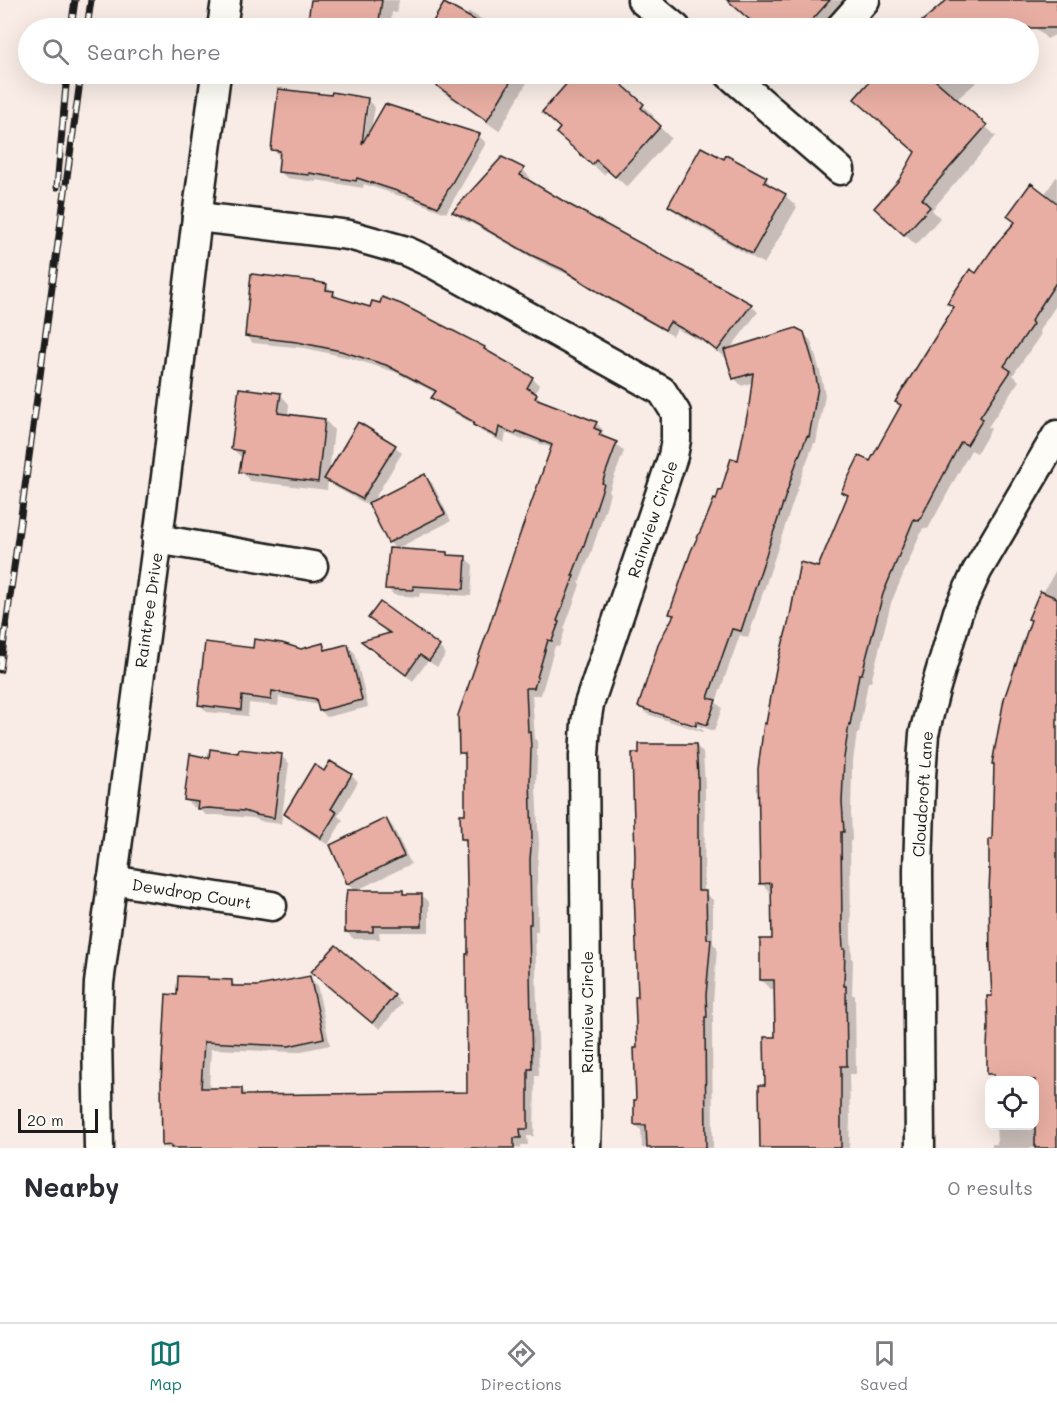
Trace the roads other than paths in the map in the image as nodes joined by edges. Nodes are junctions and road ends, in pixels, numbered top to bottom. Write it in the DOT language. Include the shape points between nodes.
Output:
graph roads {
  1 [pos="226,0"];
  2 [pos="642,0"];
  3 [pos="865,0"];
  4 [pos="223,18"];
  5 [pos="664,18"];
  6 [pos="849,18"];
  7 [pos="215,84"];
  8 [pos="741,84"];
  9 [pos="840,170"];
  10 [pos="197,217"];
  11 [pos="1057,435"];
  12 [pos="157,539"];
  13 [pos="313,566"];
  14 [pos="112,880"];
  15 [pos="272,906"];
  16 [pos="99,1148"];
  17 [pos="586,1148"];
  18 [pos="920,1148"];
  1 -- 4 [label="street"];
  2 -- 5 [label="street"];
  3 -- 6 [label="street"];
  7 -- 10 [label="street, Raintree Drive"];
  8 -- 9 [label="street"];
  10 -- 12 [label="street, Raintree Drive"];
  10 -- 17 [label="street, Rainview Circle" via="349,235 406,251 653,385 662,391 676,413 673,456 589,704 586,723"];
  11 -- 18 [label="street, Cloudcroft Lane" via="976,571 958,612 924,734 918,870"];
  12 -- 13 [label="street"];
  12 -- 14 [label="street, Raintree Drive"];
  14 -- 15 [label="street, Dewdrop Court"];
  14 -- 16 [label="street, Raintree Drive" via="99,983"];
}
